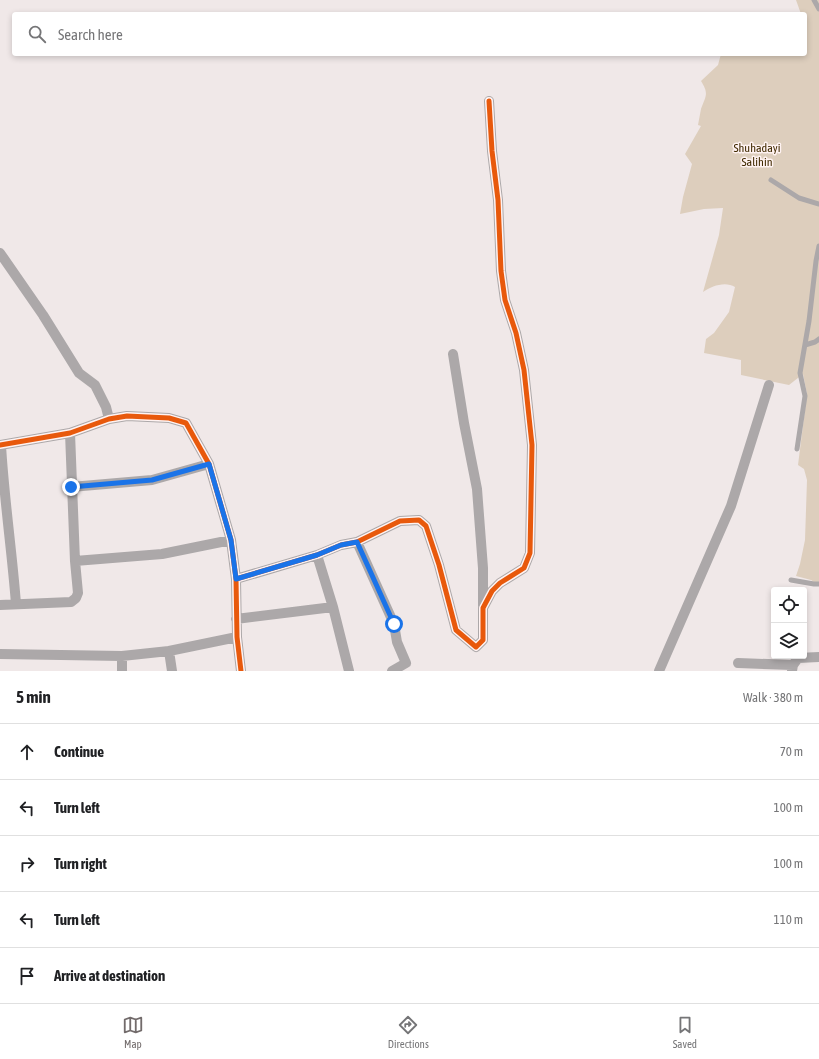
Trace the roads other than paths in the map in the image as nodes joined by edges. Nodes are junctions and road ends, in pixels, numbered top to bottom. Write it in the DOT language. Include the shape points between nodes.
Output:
graph roads {
  1 [pos="814,0"];
  2 [pos="819,9"];
  3 [pos="490,101"];
  4 [pos="771,180"];
  5 [pos="819,204"];
  6 [pos="819,246"];
  7 [pos="0,252"];
  8 [pos="819,340"];
  9 [pos="805,345"];
  10 [pos="453,354"];
  11 [pos="769,385"];
  12 [pos="109,419"];
  13 [pos="70,433"];
  14 [pos="0,445"];
  15 [pos="797,449"];
  16 [pos="209,464"];
  17 [pos="71,487"];
  18 [pos="231,540"];
  19 [pos="357,542"];
  20 [pos="317,555"];
  21 [pos="75,562"];
  22 [pos="236,579"];
  23 [pos="791,580"];
  24 [pos="819,584"];
  25 [pos="16,604"];
  26 [pos="0,605"];
  27 [pos="333,608"];
  28 [pos="483,608"];
  29 [pos="236,619"];
  30 [pos="237,637"];
  31 [pos="170,651"];
  32 [pos="0,654"];
  33 [pos="122,656"];
  34 [pos="819,657"];
  35 [pos="738,663"];
  36 [pos="792,668"];
  37 [pos="122,671"];
  38 [pos="172,671"];
  39 [pos="241,671"];
  40 [pos="349,671"];
  41 [pos="392,671"];
  42 [pos="659,671"];
  1 -- 2 [label="lane"];
  3 -- 28 [label="street" via="501,271 505,300 524,370 532,445 531,520 530,553 524,568 500,583 492,591"];
  4 -- 5 [label="lane" via="799,198"];
  6 -- 9 [label="lane"];
  7 -- 12 [label="street" via="79,373 95,385"];
  8 -- 9 [label="lane"];
  9 -- 15 [label="lane" via="800,373 805,396"];
  10 -- 28 [label="street" via="477,489 484,568"];
  11 -- 42 [label="street" via="731,506"];
  12 -- 13 [label="street"];
  12 -- 16 [label="street" via="128,416 169,418 186,423"];
  13 -- 14 [label="street"];
  13 -- 17 [label="street"];
  14 -- 25 [label="street"];
  16 -- 17 [label="street" via="152,480"];
  16 -- 18 [label="street"];
  17 -- 21 [label="street"];
  18 -- 21 [label="street" via="162,554"];
  18 -- 22 [label="street"];
  19 -- 20 [label="street" via="341,545"];
  19 -- 28 [label="street" via="400,521 419,520 426,526 440,565 456,630 476,646 483,640"];
  19 -- 41 [label="street" via="394,624 397,642 406,663"];
  20 -- 22 [label="street"];
  20 -- 27 [label="street"];
  21 -- 25 [label="street" via="78,592 71,602"];
  22 -- 29 [label="street"];
  23 -- 24 [label="lane"];
  25 -- 26 [label="street"];
  27 -- 29 [label="street"];
  27 -- 40 [label="street"];
  29 -- 30 [label="street"];
  30 -- 31 [label="street"];
  30 -- 39 [label="street"];
  31 -- 33 [label="street"];
  31 -- 38 [label="street"];
  32 -- 33 [label="street"];
  33 -- 37 [label="street"];
  34 -- 36 [label="street" via="798,658"];
  35 -- 36 [label="street"];
}
